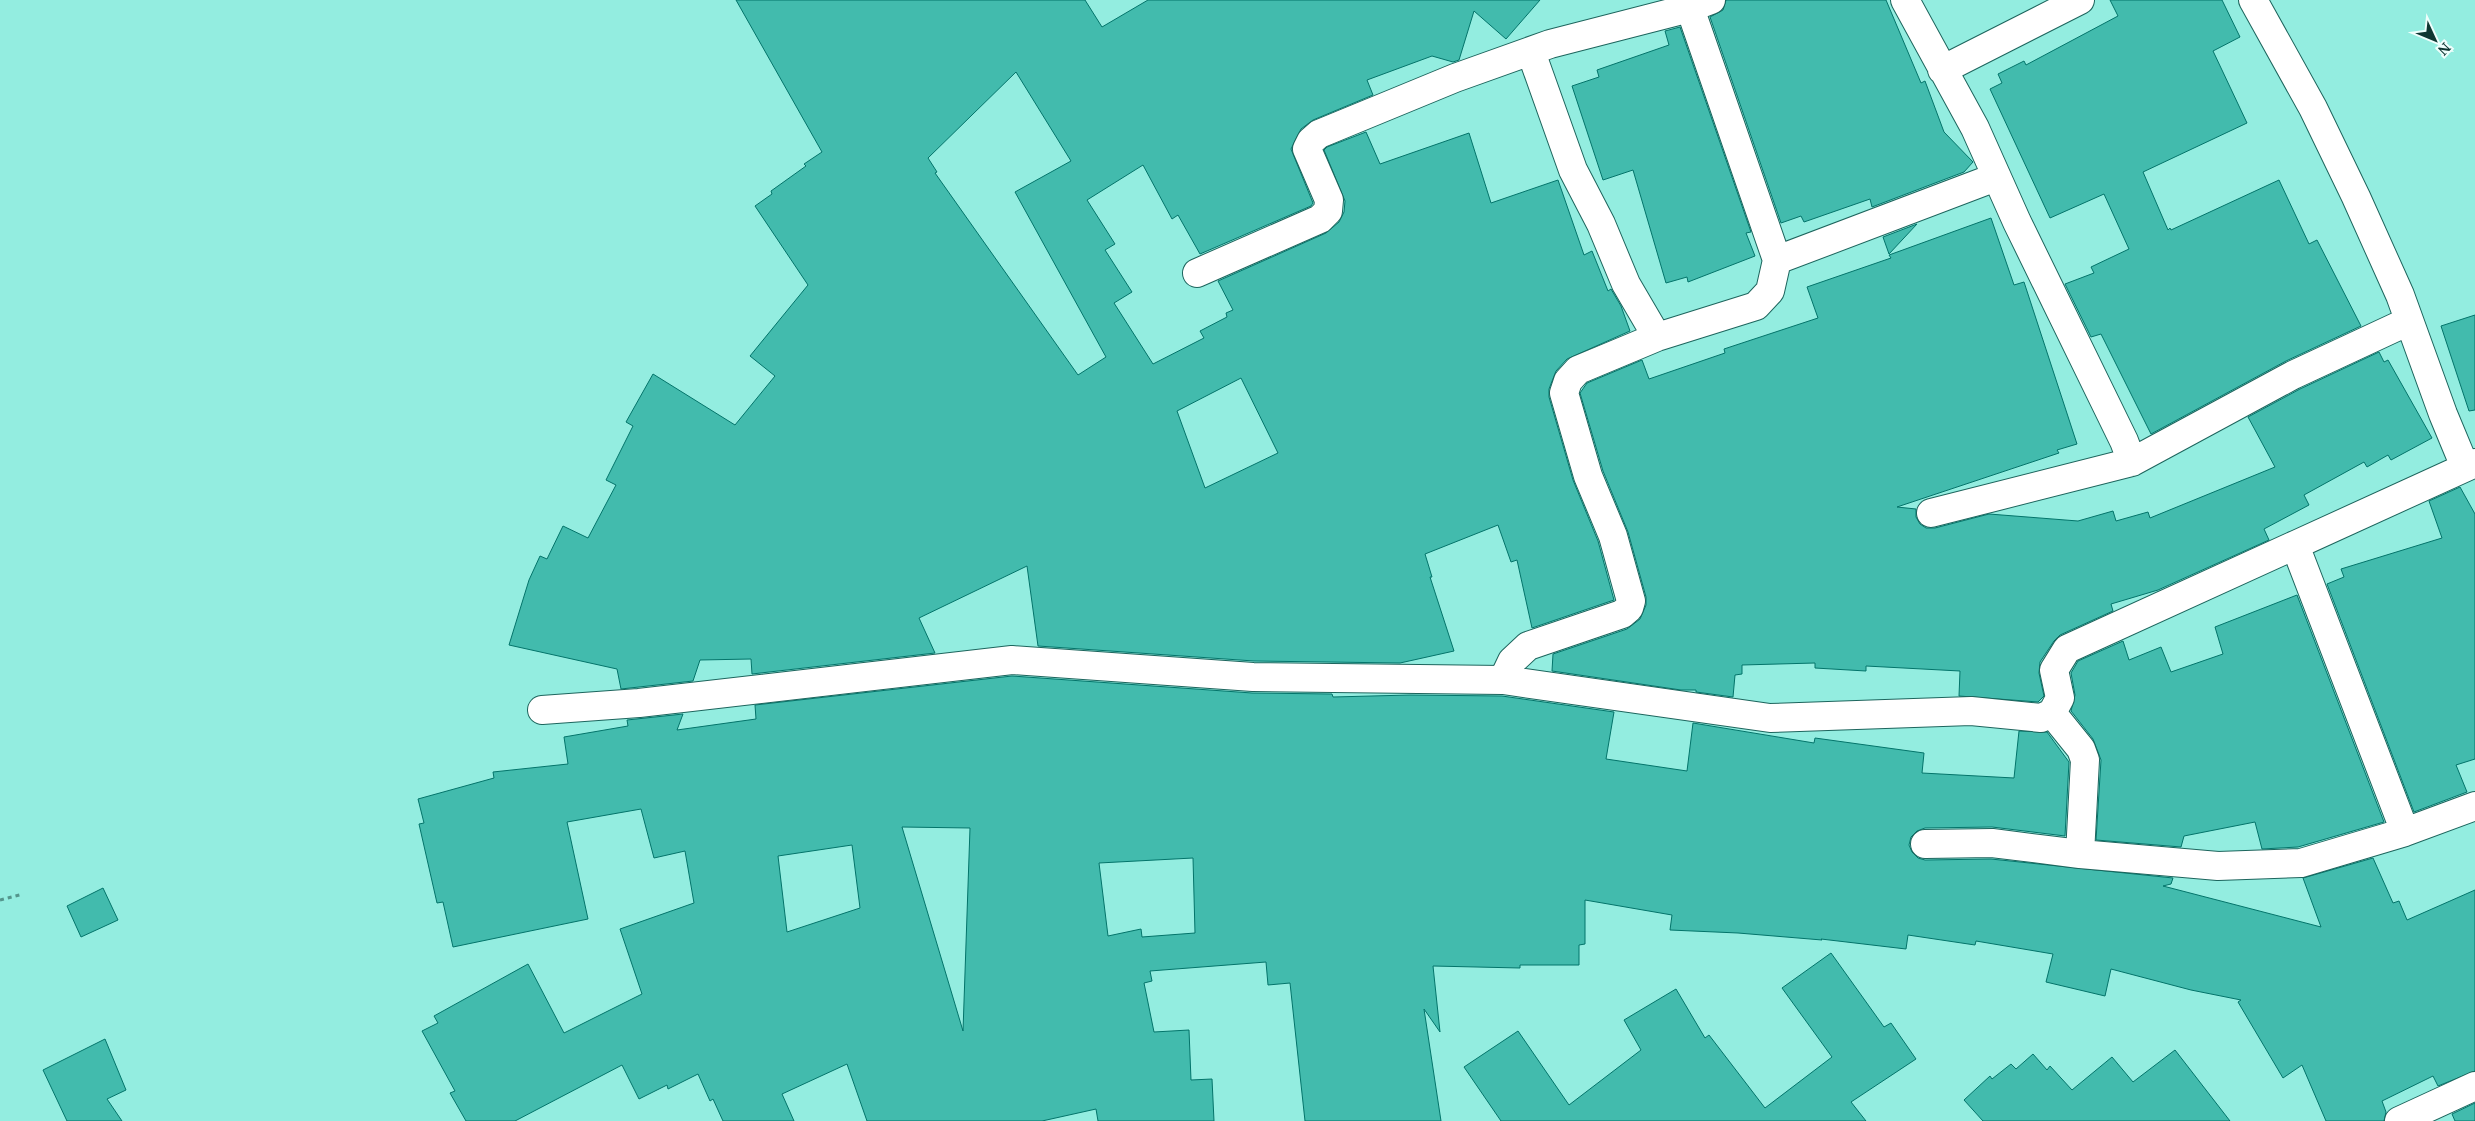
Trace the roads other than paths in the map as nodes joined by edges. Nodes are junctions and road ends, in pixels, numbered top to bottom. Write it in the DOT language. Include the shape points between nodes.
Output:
graph roads {
  1 [pos="1905,0"];
  2 [pos="2080,0"];
  3 [pos="2253,0"];
  4 [pos="1701,4"];
  5 [pos="1531,52"];
  6 [pos="1942,70"];
  7 [pos="1996,177"];
  8 [pos="1777,260"];
  9 [pos="1197,273"];
  10 [pos="2409,320"];
  11 [pos="1657,336"];
  12 [pos="2132,462"];
  13 [pos="2470,465"];
  14 [pos="1931,513"];
  15 [pos="2295,545"];
  16 [pos="1503,680"];
  17 [pos="542,710"];
  18 [pos="2052,713"];
  19 [pos="2475,806"];
  20 [pos="2405,832"];
  21 [pos="1925,844"];
  22 [pos="2080,854"];
  23 [pos="2475,1086"];
  24 [pos="2399,1121"];
  1 -- 6 [label="street"];
  2 -- 6 [label="street"];
  3 -- 10 [label="street" via="2313,108"];
  4 -- 5 [label="street" via="1550,44"];
  4 -- 8 [label="street"];
  5 -- 9 [label="street" via="1455,78 1319,134 1311,140 1308,149 1329,200 1328,211 1320,219"];
  5 -- 11 [label="street" via="1573,170 1601,224 1626,284"];
  6 -- 7 [label="street" via="1975,128"];
  7 -- 8 [label="street"];
  7 -- 12 [label="street"];
  8 -- 11 [label="street" via="1770,291 1756,306"];
  10 -- 12 [label="street" via="2294,375"];
  10 -- 13 [label="street" via="2442,414"];
  11 -- 16 [label="street" via="1578,370 1568,381 1564,393 1588,476 1612,536 1631,601 1629,608 1622,614 1528,646 1512,662"];
  12 -- 14 [label="street"];
  13 -- 15 [label="street"];
  15 -- 18 [label="street" via="2067,649 2054,670 2060,698"];
  15 -- 20 [label="street"];
  16 -- 17 [label="street" via="1253,676 1012,660 639,703"];
  16 -- 18 [label="street" via="1770,718 1971,711 2041,718"];
  18 -- 22 [label="street" via="2081,749 2085,760"];
  19 -- 20 [label="street"];
  20 -- 22 [label="street" via="2301,863 2218,866"];
  21 -- 22 [label="street" via="1992,843"];
  23 -- 24 [label="street"];
}
